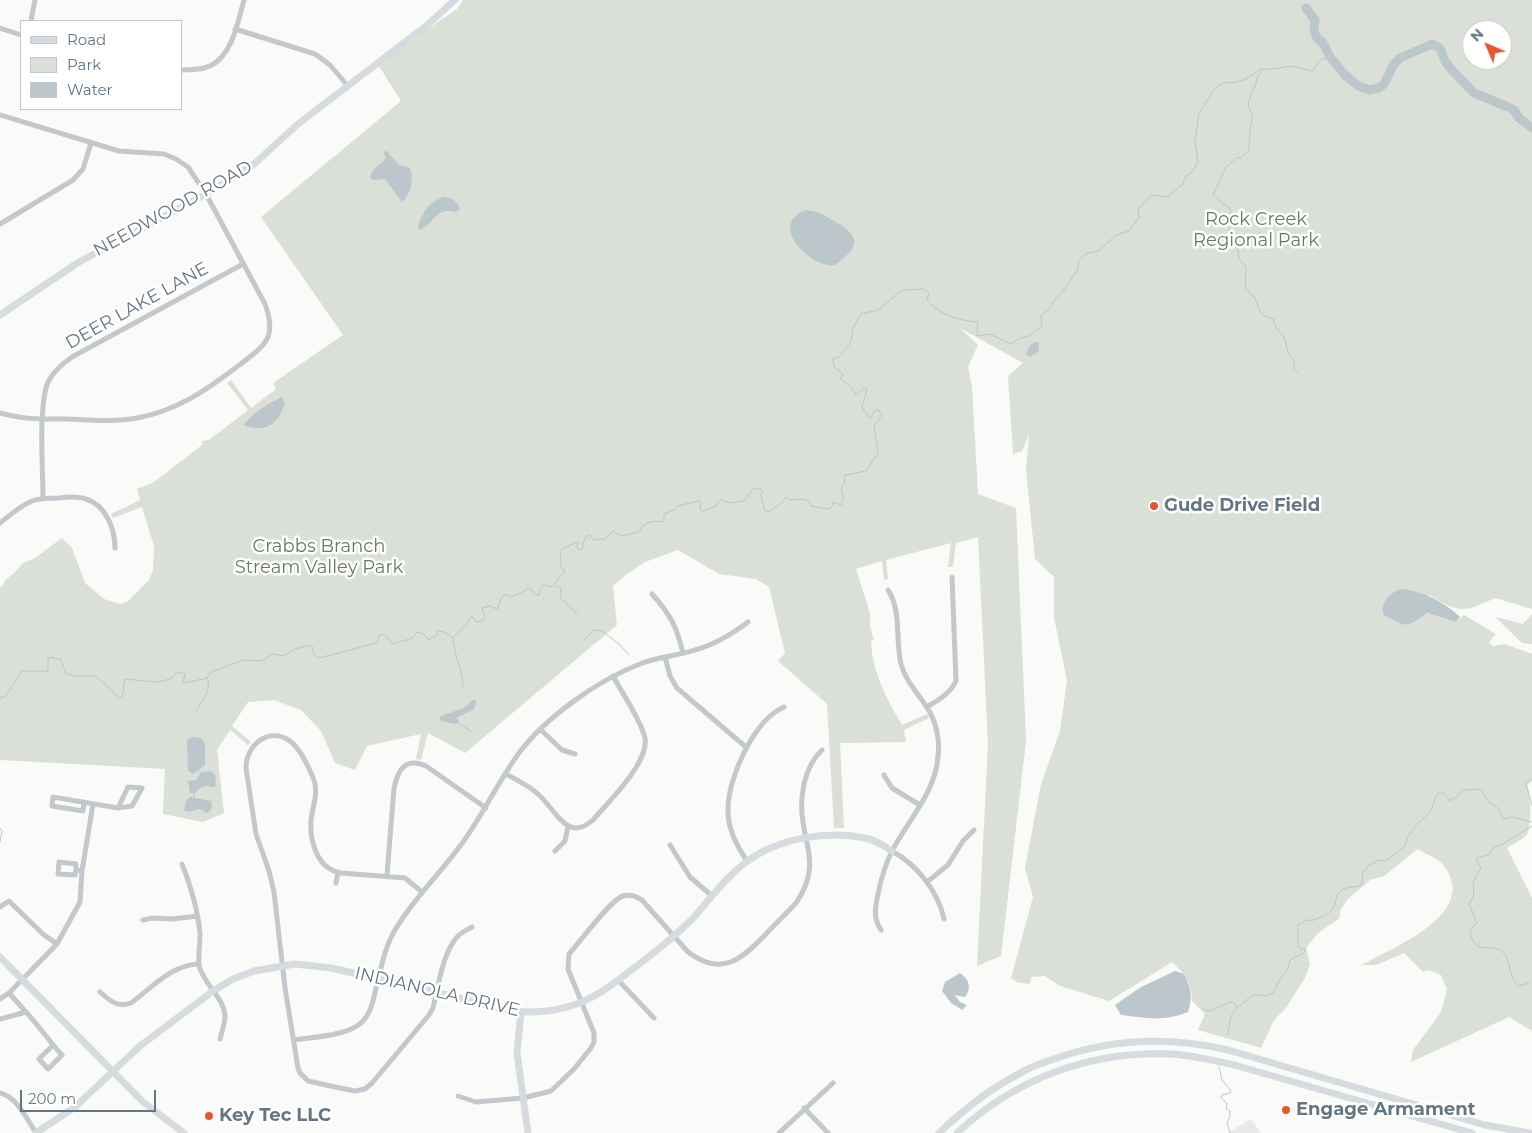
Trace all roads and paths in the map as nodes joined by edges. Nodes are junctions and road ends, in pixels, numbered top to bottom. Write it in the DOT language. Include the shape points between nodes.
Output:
graph roads {
  1 [pos="35,0"];
  2 [pos="244,0"];
  3 [pos="455,0"];
  4 [pos="31,20"];
  5 [pos="0,28"];
  6 [pos="235,29"];
  7 [pos="20,35"];
  8 [pos="182,70"];
  9 [pos="347,86"];
  10 [pos="0,114"];
  11 [pos="91,143"];
  12 [pos="206,194"];
  13 [pos="0,224"];
  14 [pos="243,264"];
  15 [pos="0,315"];
  16 [pos="0,412"];
  17 [pos="43,419"];
  18 [pos="43,498"];
  19 [pos="0,523"];
  20 [pos="115,548"];
  21 [pos="952,577"];
  22 [pos="888,590"];
  23 [pos="652,594"];
  24 [pos="748,622"];
  25 [pos="683,654"];
  26 [pos="665,657"];
  27 [pos="613,676"];
  28 [pos="784,707"];
  29 [pos="927,707"];
  30 [pos="540,729"];
  31 [pos="747,748"];
  32 [pos="822,750"];
  33 [pos="575,754"];
  34 [pos="506,774"];
  35 [pos="884,775"];
  36 [pos="84,802"];
  37 [pos="94,804"];
  38 [pos="920,805"];
  39 [pos="118,808"];
  40 [pos="486,808"];
  41 [pos="568,826"];
  42 [pos="974,830"];
  43 [pos="806,837"];
  44 [pos="670,846"];
  45 [pos="555,851"];
  46 [pos="892,851"];
  47 [pos="747,861"];
  48 [pos="182,864"];
  49 [pos="76,870"];
  50 [pos="82,870"];
  51 [pos="338,872"];
  52 [pos="387,875"];
  53 [pos="927,882"];
  54 [pos="336,883"];
  55 [pos="422,892"];
  56 [pos="712,896"];
  57 [pos="0,907"];
  58 [pos="198,916"];
  59 [pos="944,919"];
  60 [pos="143,920"];
  61 [pos="472,927"];
  62 [pos="881,930"];
  63 [pos="674,937"];
  64 [pos="57,944"];
  65 [pos="0,957"];
  66 [pos="199,964"];
  67 [pos="282,966"];
  68 [pos="21,979"];
  69 [pos="378,979"];
  70 [pos="618,980"];
  71 [pos="213,991"];
  72 [pos="100,992"];
  73 [pos="9,993"];
  74 [pos="437,993"];
  75 [pos="0,999"];
  76 [pos="582,1002"];
  77 [pos="26,1012"];
  78 [pos="521,1012"];
  79 [pos="654,1018"];
  80 [pos="0,1019"];
  81 [pos="220,1039"];
  82 [pos="294,1040"];
  83 [pos="53,1045"];
  84 [pos="1104,1045"];
  85 [pos="1106,1057"];
  86 [pos="112,1072"];
  87 [pos="832,1083"];
  88 [pos="0,1092"];
  89 [pos="458,1096"];
  90 [pos="523,1098"];
  91 [pos="804,1108"];
  92 [pos="36,1133"];
  93 [pos="184,1133"];
  94 [pos="528,1133"];
  95 [pos="779,1133"];
  96 [pos="828,1133"];
  97 [pos="939,1133"];
  98 [pos="958,1133"];
  99 [pos="1472,1133"];
  100 [pos="1530,1133"];
  1 -- 4 [label="street"];
  2 -- 6 [label="street"];
  3 -- 9 [label="street, NEEDWOOD ROAD"];
  5 -- 7 [label="street"];
  6 -- 8 [label="street" via="225,53 212,65"];
  6 -- 9 [label="street" via="315,54 330,64"];
  9 -- 12 [label="street, NEEDWOOD ROAD" via="253,165"];
  10 -- 11 [label="street"];
  11 -- 12 [label="street" via="119,151 156,153 176,159 188,167"];
  11 -- 13 [label="street" via="83,169 73,180"];
  12 -- 14 [label="street"];
  12 -- 15 [label="street, NEEDWOOD ROAD" via="79,262"];
  14 -- 17 [label="street, DEER LAKE LANE" via="62,364 48,384"];
  14 -- 17 [label="street" via="265,304 271,326 260,348 224,378 180,405 136,418"];
  16 -- 17 [label="street"];
  17 -- 18 [label="street, DEER LAKE LANE"];
  18 -- 19 [label="street" via="23,505"];
  18 -- 20 [label="street" via="74,497 96,504 105,514 115,536"];
  21 -- 29 [label="street" via="956,681 948,693"];
  22 -- 29 [label="street" via="896,605 902,665"];
  23 -- 25 [label="street" via="673,622"];
  24 -- 25 [label="street" via="716,642"];
  25 -- 26 [label="street"];
  26 -- 27 [label="street"];
  26 -- 31 [label="street" via="677,688"];
  27 -- 30 [label="street"];
  27 -- 41 [label="street" via="642,729 644,754 638,766 588,825 580,828"];
  28 -- 31 [label="street" via="769,716"];
  29 -- 38 [label="street" via="936,728 939,756 933,781"];
  30 -- 33 [label="street" via="562,750"];
  30 -- 34 [label="street"];
  31 -- 47 [label="street" via="735,774 728,811 733,836"];
  32 -- 43 [label="street" via="810,762 802,796"];
  34 -- 40 [label="street"];
  34 -- 41 [label="street" via="539,794"];
  35 -- 38 [label="street" via="892,788"];
  36 -- 36 [label="street" via="53,797 52,806 82,811"];
  36 -- 37 [label="street"];
  37 -- 39 [label="street"];
  37 -- 50 [label="street"];
  38 -- 46 [label="street"];
  39 -- 39 [label="street" via="128,787 142,788 132,806"];
  40 -- 52 [label="street" via="426,766 415,763 404,766 397,775 394,788"];
  40 -- 55 [label="street" via="461,845"];
  41 -- 45 [label="street" via="565,842"];
  42 -- 53 [label="street" via="948,866"];
  43 -- 46 [label="street, INDIANOLA DRIVE" via="834,835 871,839"];
  43 -- 47 [label="street, INDIANOLA DRIVE" via="783,843"];
  43 -- 63 [label="street" via="810,870 802,894 748,952 736,961 711,964 697,959"];
  44 -- 56 [label="street" via="690,877"];
  46 -- 53 [label="street, INDIANOLA DRIVE" via="906,859"];
  46 -- 62 [label="street" via="875,904 875,919"];
  47 -- 56 [label="street, INDIANOLA DRIVE"];
  48 -- 58 [label="street"];
  49 -- 50 [label="street"];
  50 -- 64 [label="street" via="80,902"];
  51 -- 52 [label="street"];
  51 -- 54 [label="street"];
  51 -- 67 [label="street" via="327,868 315,851 311,824 316,788 299,751 283,737 260,740 249,751 246,768 256,834 274,892"];
  52 -- 55 [label="street" via="405,878"];
  53 -- 59 [label="street, INDIANOLA DRIVE" via="942,906"];
  55 -- 69 [label="street" via="394,932"];
  56 -- 63 [label="street, INDIANOLA DRIVE"];
  57 -- 64 [label="street" via="9,901"];
  58 -- 60 [label="street"];
  58 -- 66 [label="street"];
  61 -- 74 [label="street" via="458,936 451,946"];
  63 -- 70 [label="street, INDIANOLA DRIVE"];
  63 -- 76 [label="street" via="635,896 622,896 612,903 569,954 568,969"];
  64 -- 68 [label="street"];
  65 -- 68 [label="street"];
  66 -- 71 [label="street"];
  66 -- 72 [label="street" via="184,966 125,1005 116,1004"];
  67 -- 69 [label="street, INDIANOLA DRIVE" via="295,964 331,968"];
  67 -- 71 [label="street, INDIANOLA DRIVE" via="254,971"];
  67 -- 82 [label="street"];
  68 -- 73 [label="street"];
  68 -- 86 [label="street"];
  69 -- 74 [label="street, INDIANOLA DRIVE"];
  69 -- 82 [label="street" via="371,1008 359,1025 346,1032"];
  70 -- 76 [label="street, INDIANOLA DRIVE"];
  70 -- 79 [label="street"];
  71 -- 81 [label="street" via="225,1014"];
  71 -- 86 [label="street, INDIANOLA DRIVE" via="140,1046"];
  73 -- 75 [label="street"];
  73 -- 77 [label="street"];
  74 -- 78 [label="street, INDIANOLA DRIVE"];
  74 -- 82 [label="street" via="430,1015 365,1089 355,1090 308,1080 298,1068"];
  76 -- 78 [label="street, INDIANOLA DRIVE" via="561,1009"];
  76 -- 90 [label="street" via="594,1033 592,1048 551,1091"];
  77 -- 80 [label="street"];
  77 -- 83 [label="street"];
  78 -- 90 [label="street" via="517,1053"];
  83 -- 83 [label="street" via="62,1055 48,1069 39,1059"];
  84 -- 85 [label="street"];
  84 -- 97 [label="street" via="1027,1069 968,1107"];
  84 -- 100 [label="street" via="1162,1042 1220,1048 1485,1124"];
  85 -- 98 [label="street" via="1060,1070 1024,1086 999,1100"];
  85 -- 99 [label="street" via="1171,1054 1210,1060"];
  86 -- 92 [label="street, INDIANOLA DRIVE" via="75,1107"];
  86 -- 93 [label="street" via="143,1102"];
  87 -- 91 [label="street"];
  88 -- 92 [label="street" via="15,1101"];
  89 -- 90 [label="street" via="476,1102"];
  90 -- 94 [label="street"];
  91 -- 95 [label="street"];
  91 -- 96 [label="street"];
}
